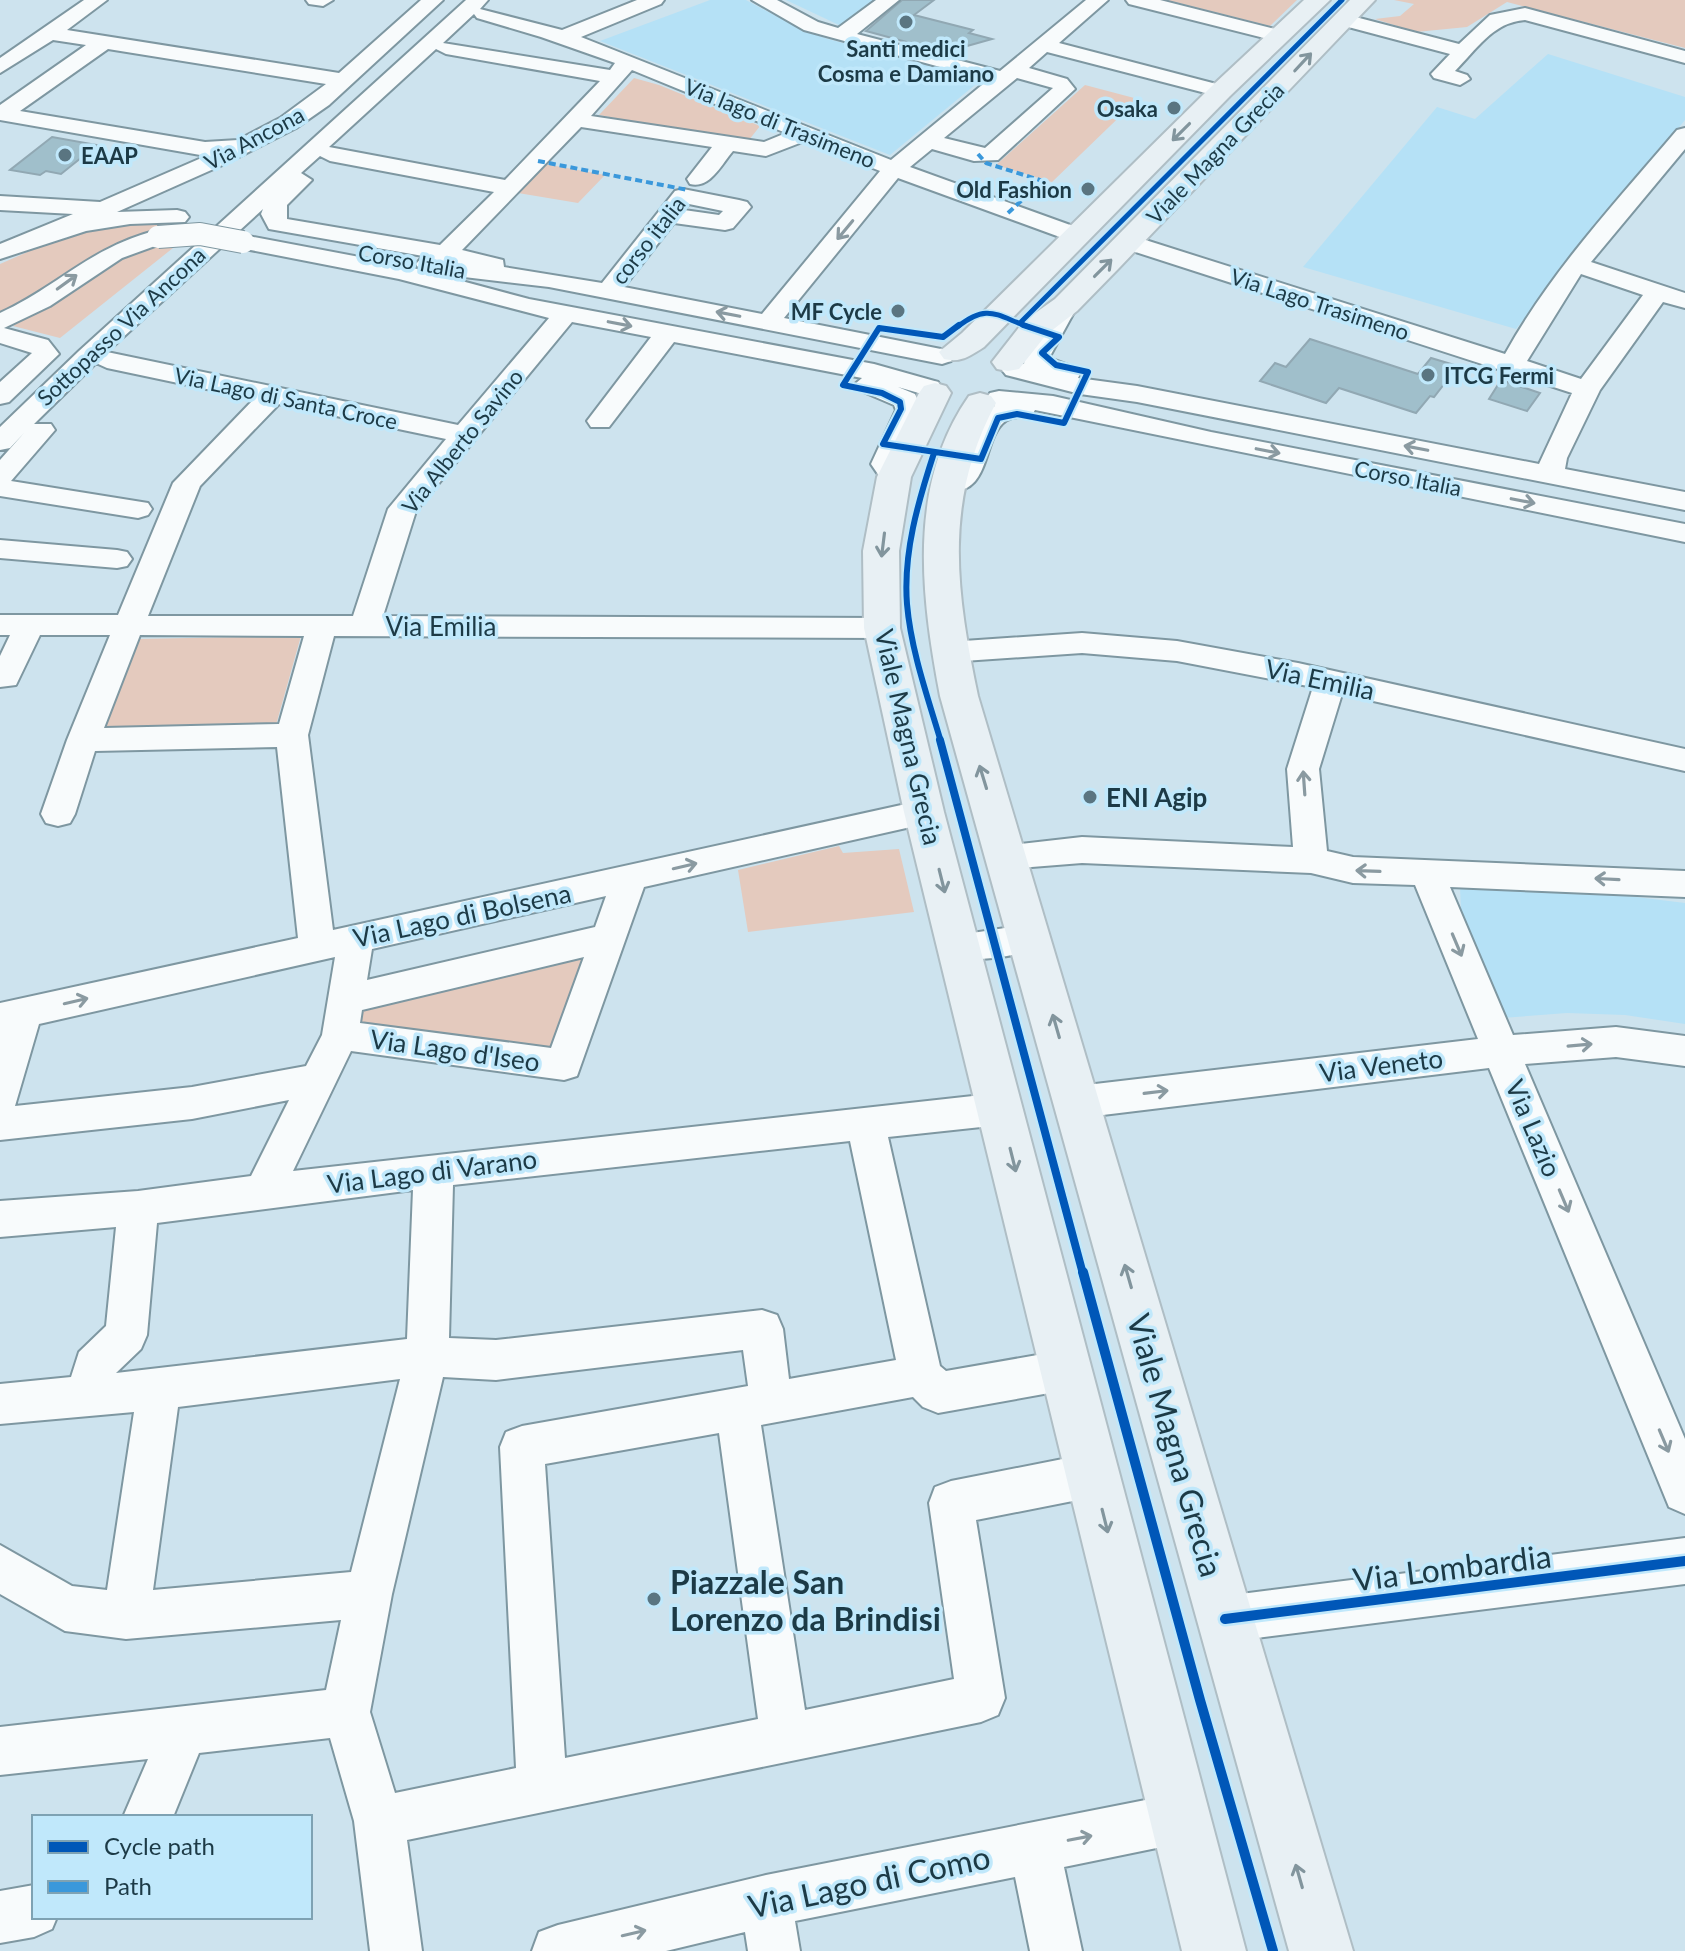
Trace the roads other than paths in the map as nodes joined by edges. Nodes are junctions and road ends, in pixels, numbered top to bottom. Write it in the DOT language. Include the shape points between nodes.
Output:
graph roads {
  1 [pos="62,0"];
  2 [pos="97,0"];
  3 [pos="316,0"];
  4 [pos="323,0"];
  5 [pos="433,0"];
  6 [pos="654,0"];
  7 [pos="762,0"];
  8 [pos="889,0"];
  9 [pos="1098,0"];
  10 [pos="1136,0"];
  11 [pos="1318,0"];
  12 [pos="475,3"];
  13 [pos="1354,10"];
  14 [pos="841,36"];
  15 [pos="1280,36"];
  16 [pos="43,37"];
  17 [pos="562,37"];
  18 [pos="6,38"];
  19 [pos="104,42"];
  20 [pos="1043,45"];
  21 [pos="444,50"];
  22 [pos="1464,51"];
  23 [pos="1171,57"];
  24 [pos="1685,57"];
  25 [pos="411,60"];
  26 [pos="0,67"];
  27 [pos="622,69"];
  28 [pos="1008,74"];
  29 [pos="1153,74"];
  30 [pos="1460,79"];
  31 [pos="341,80"];
  32 [pos="1221,91"];
  33 [pos="1,114"];
  34 [pos="575,120"];
  35 [pos="806,133"];
  36 [pos="1685,135"];
  37 [pos="254,141"];
  38 [pos="929,141"];
  39 [pos="727,143"];
  40 [pos="330,154"];
  41 [pos="894,169"];
  42 [pos="155,187"];
  43 [pos="510,188"];
  44 [pos="0,204"];
  45 [pos="59,206"];
  46 [pos="106,209"];
  47 [pos="177,217"];
  48 [pos="242,223"];
  49 [pos="47,234"];
  50 [pos="1076,235"];
  51 [pos="1128,242"];
  52 [pos="7,249"];
  53 [pos="436,259"];
  54 [pos="1577,265"];
  55 [pos="608,291"];
  56 [pos="1657,293"];
  57 [pos="1685,301"];
  58 [pos="526,306"];
  59 [pos="566,314"];
  60 [pos="0,322"];
  61 [pos="768,322"];
  62 [pos="667,333"];
  63 [pos="0,335"];
  64 [pos="107,360"];
  65 [pos="813,361"];
  66 [pos="1019,365"];
  67 [pos="1512,365"];
  68 [pos="960,381"];
  69 [pos="1587,389"];
  70 [pos="273,395"];
  71 [pos="0,396"];
  72 [pos="1221,411"];
  73 [pos="0,419"];
  74 [pos="600,421"];
  75 [pos="465,435"];
  76 [pos="1211,440"];
  77 [pos="0,442"];
  78 [pos="1476,460"];
  79 [pos="1551,475"];
  80 [pos="0,476"];
  81 [pos="894,477"];
  82 [pos="0,488"];
  83 [pos="1469,490"];
  84 [pos="1685,501"];
  85 [pos="138,509"];
  86 [pos="1685,533"];
  87 [pos="0,549"];
  88 [pos="117,559"];
  89 [pos="15,625"];
  90 [pos="130,625"];
  91 [pos="322,626"];
  92 [pos="365,626"];
  93 [pos="882,628"];
  94 [pos="949,652"];
  95 [pos="1331,680"];
  96 [pos="2,682"];
  97 [pos="292,735"];
  98 [pos="83,740"];
  99 [pos="1685,760"];
  100 [pos="924,812"];
  101 [pos="58,814"];
  102 [pos="1007,856"];
  103 [pos="1311,860"];
  104 [pos="1427,873"];
  105 [pos="630,878"];
  106 [pos="1685,884"];
  107 [pos="356,938"];
  108 [pos="608,938"];
  109 [pos="1031,938"];
  110 [pos="317,947"];
  111 [pos="959,947"];
  112 [pos="12,1016"];
  113 [pos="343,1017"];
  114 [pos="1502,1051"];
  115 [pos="1685,1051"];
  116 [pos="319,1079"];
  117 [pos="0,1099"];
  118 [pos="1078,1102"];
  119 [pos="1000,1109"];
  120 [pos="865,1123"];
  121 [pos="0,1124"];
  122 [pos="434,1170"];
  123 [pos="264,1191"];
  124 [pos="138,1208"];
  125 [pos="0,1219"];
  126 [pos="427,1356"];
  127 [pos="1066,1370"];
  128 [pos="921,1376"];
  129 [pos="159,1389"];
  130 [pos="91,1394"];
  131 [pos="0,1404"];
  132 [pos="754,1406"];
  133 [pos="1093,1475"];
  134 [pos="1685,1492"];
  135 [pos="1685,1561"];
  136 [pos="0,1568"];
  137 [pos="369,1594"];
  138 [pos="126,1616"];
  139 [pos="1225,1619"];
  140 [pos="346,1712"];
  141 [pos="184,1731"];
  142 [pos="785,1738"];
  143 [pos="0,1751"];
  144 [pos="542,1786"];
  145 [pos="149,1815"];
  146 [pos="1181,1818"];
  147 [pos="379,1821"];
  148 [pos="1034,1847"];
  149 [pos="766,1901"];
  150 [pos="32,1911"];
  151 [pos="0,1917"];
  152 [pos="396,1951"];
  153 [pos="558,1951"];
  154 [pos="774,1951"];
  155 [pos="1056,1951"];
  156 [pos="1214,1951"];
  157 [pos="1321,1951"];
  1 -- 18 [label="street"];
  2 -- 16 [label="street"];
  3 -- 4 [label="street"];
  5 -- 31 [label="street, Via Ancona"];
  6 -- 17 [label="street"];
  7 -- 14 [label="street"];
  8 -- 14 [label="street"];
  9 -- 20 [label="street"];
  10 -- 15 [label="street"];
  11 -- 15 [label="main road, Viale Magna Grecia"];
  12 -- 17 [label="street, Via lago di Trasimeno"];
  12 -- 21 [label="street, Via Ancona"];
  12 -- 25 [label="street, Via Ancona"];
  12 -- 48 [label="street, Via Ancona"];
  13 -- 22 [label="street"];
  51 -- 13 [label="main road, Viale Magna Grecia, one-way"];
  14 -- 28 [label="street"];
  15 -- 32 [label="main road, Viale Magna Grecia"];
  16 -- 18 [label="street"];
  16 -- 19 [label="street"];
  16 -- 26 [label="street"];
  17 -- 27 [label="street, Via lago di Trasimeno"];
  19 -- 31 [label="street"];
  19 -- 33 [label="street"];
  20 -- 28 [label="street"];
  20 -- 29 [label="street"];
  21 -- 25 [label="street"];
  21 -- 27 [label="street"];
  21 -- 40 [label="street, Via Ancona"];
  22 -- 24 [label="street" via="1492,21 1505,14 1525,14"];
  22 -- 30 [label="street" via="1441,74"];
  23 -- 29 [label="street"];
  25 -- 48 [label="street, Via Ancona"];
  27 -- 34 [label="street"];
  27 -- 35 [label="street, Via lago di Trasimeno"];
  28 -- 38 [label="street"];
  28 -- 38 [label="street" via="1060,83 1064,89 990,155"];
  29 -- 32 [label="street"];
  31 -- 37 [label="street, Via Ancona" via="321,100"];
  32 -- 50 [label="main road, Viale Magna Grecia, one-way"];
  33 -- 37 [label="street" via="205,149"];
  34 -- 39 [label="street"];
  34 -- 43 [label="street"];
  35 -- 39 [label="street" via="766,149"];
  35 -- 41 [label="street, Via lago di Trasimeno"];
  36 -- 54 [label="street"];
  37 -- 42 [label="street, Via Ancona"];
  38 -- 41 [label="street"];
  39 -- 55 [label="street, corso italia"];
  40 -- 43 [label="street, Via Ancona"];
  40 -- 53 [label="street, Via Ancona" via="276,203 277,224"];
  41 -- 50 [label="street, Via lago di Trasimeno"];
  41 -- 61 [label="street, one-way"];
  42 -- 45 [label="street"];
  42 -- 46 [label="street, Via Ancona"];
  43 -- 53 [label="street"];
  44 -- 45 [label="street"];
  44 -- 52 [label="street" via="26,222"];
  45 -- 46 [label="street"];
  46 -- 47 [label="street"];
  46 -- 49 [label="street, Via Ancona"];
  47 -- 48 [label="street, Corso Italia"];
  47 -- 49 [label="street, Corso Italia" via="120,216"];
  48 -- 53 [label="street, Corso Italia"];
  48 -- 58 [label="street, Corso Italia"];
  60 -- 48 [label="street, Corso Italia, one-way, bridge" via="116,249"];
  48 -- 73 [label="street, Sottopasso Via Ancona"];
  48 -- 77 [label="street, Sottopasso Via Ancona" via="77,366"];
  49 -- 52 [label="street, Corso Italia"];
  50 -- 68 [label="main road, Viale Magna Grecia" via="973,340"];
  66 -- 51 [label="main road, Viale Magna Grecia, one-way" via="1035,328 1066,305"];
  51 -- 67 [label="street, Via Lago Trasimeno"];
  53 -- 55 [label="street, Corso Italia"];
  54 -- 56 [label="street"];
  54 -- 67 [label="street"];
  61 -- 55 [label="street, Corso Italia, one-way"];
  56 -- 57 [label="street"];
  56 -- 69 [label="street"];
  58 -- 59 [label="street, Corso Italia"];
  58 -- 64 [label="street" via="238,255 202,269"];
  59 -- 62 [label="street, Corso Italia, one-way"];
  59 -- 75 [label="street, Via Alberto Savino"];
  61 -- 68 [label="street, Corso Italia" via="828,334 869,331"];
  62 -- 65 [label="street, Corso Italia"];
  62 -- 74 [label="street"];
  63 -- 71 [label="street" via="39,345 46,354"];
  64 -- 70 [label="street, Via Lago di Santa Croce"];
  64 -- 80 [label="street"];
  65 -- 68 [label="street, Corso Italia"];
  65 -- 81 [label="street, Viale Magna Grecia" via="820,372 881,387 906,400 909,410 885,464"];
  66 -- 68 [label="main road" via="993,355"];
  66 -- 68 [label="main road, Viale Magna Grecia" via="1015,386"];
  66 -- 72 [label="street, Corso Italia" via="1089,388"];
  67 -- 69 [label="street, Via Lago Trasimeno"];
  68 -- 76 [label="street, Corso Italia"];
  68 -- 81 [label="main road, Viale Magna Grecia"];
  68 -- 94 [label="main road, Viale Magna Grecia" via="966,424 948,485 941,551"];
  69 -- 79 [label="street" via="1553,458"];
  70 -- 75 [label="street, Via Lago di Santa Croce"];
  70 -- 90 [label="street" via="187,483"];
  72 -- 76 [label="street"];
  78 -- 72 [label="street, Corso Italia, one-way"];
  75 -- 92 [label="street, Via Alberto Savino" via="402,509"];
  76 -- 83 [label="street, Corso Italia, one-way"];
  78 -- 79 [label="street, Corso Italia"];
  78 -- 83 [label="street"];
  79 -- 84 [label="street, Corso Italia"];
  81 -- 93 [label="main road, Viale Magna Grecia, one-way" via="881,551"];
  82 -- 85 [label="street"];
  83 -- 86 [label="street, Corso Italia, one-way"];
  87 -- 88 [label="street"];
  89 -- 90 [label="street, Via Emilia"];
  89 -- 96 [label="street"];
  90 -- 91 [label="street, Via Emilia"];
  90 -- 98 [label="street"];
  91 -- 92 [label="street, Via Emilia"];
  91 -- 97 [label="street"];
  92 -- 93 [label="street, Via Emilia"];
  93 -- 100 [label="main road, Viale Magna Grecia"];
  94 -- 95 [label="street, Via Emilia" via="1082,643 1177,651"];
  102 -- 94 [label="main road, Viale Magna Grecia, one-way"];
  95 -- 99 [label="street, Via Emilia"];
  103 -- 95 [label="street, one-way" via="1303,769"];
  97 -- 98 [label="street"];
  97 -- 110 [label="street"];
  98 -- 101 [label="street"];
  105 -- 100 [label="street, Via Lago di Bolsena, one-way"];
  100 -- 111 [label="main road, Viale Magna Grecia, one-way"];
  102 -- 103 [label="street" via="1082,850"];
  102 -- 109 [label="main road, Viale Magna Grecia"];
  104 -- 103 [label="street, one-way" via="1353,870"];
  106 -- 104 [label="street, one-way"];
  104 -- 114 [label="street, Via Lazio, one-way"];
  105 -- 107 [label="street, Via Lago di Bolsena"];
  105 -- 108 [label="street, Via Lago d'Iseo"];
  107 -- 110 [label="street, Via Lago di Bolsena"];
  107 -- 113 [label="street, Via Lago d'Iseo"];
  108 -- 113 [label="street"];
  108 -- 113 [label="street, Via Lago d'Iseo" via="564,1065"];
  109 -- 111 [label="street"];
  118 -- 109 [label="main road, Viale Magna Grecia, one-way"];
  112 -- 110 [label="street, Via Lago di Bolsena, one-way"];
  111 -- 119 [label="main road, Viale Magna Grecia"];
  112 -- 117 [label="street"];
  113 -- 116 [label="street, Via Lago d'Iseo"];
  114 -- 115 [label="street, Via Veneto, one-way" via="1616,1042"];
  118 -- 114 [label="street, Via Veneto, one-way"];
  114 -- 134 [label="street, Via Lazio, one-way"];
  116 -- 121 [label="street" via="192,1103"];
  116 -- 123 [label="street, Via Lago d'Iseo"];
  139 -- 118 [label="main road, Viale Magna Grecia, one-way"];
  119 -- 120 [label="street, Via Lago di Varano"];
  119 -- 127 [label="main road, Viale Magna Grecia, one-way"];
  120 -- 122 [label="street, Via Lago di Varano"];
  120 -- 128 [label="street"];
  122 -- 123 [label="street, Via Lago di Varano"];
  122 -- 126 [label="street"];
  123 -- 124 [label="street, Via Lago di Varano"];
  124 -- 125 [label="street, Via Lago di Varano"];
  124 -- 130 [label="street" via="126,1335 94,1366"];
  126 -- 129 [label="street"];
  126 -- 132 [label="street" via="496,1360 762,1329"];
  126 -- 137 [label="street"];
  127 -- 128 [label="street" via="938,1393"];
  127 -- 133 [label="main road, Viale Magna Grecia"];
  128 -- 132 [label="street"];
  129 -- 130 [label="street"];
  129 -- 138 [label="street"];
  130 -- 131 [label="street"];
  132 -- 142 [label="street"];
  132 -- 144 [label="street" via="522,1447"];
  133 -- 142 [label="street" via="951,1503 981,1698"];
  133 -- 146 [label="main road, Viale Magna Grecia, one-way"];
  135 -- 139 [label="street, Via Lombardia"];
  136 -- 138 [label="street" via="65,1608"];
  137 -- 138 [label="street"];
  137 -- 140 [label="street"];
  157 -- 139 [label="main road, Viale Magna Grecia, one-way"];
  140 -- 141 [label="street"];
  140 -- 147 [label="street"];
  141 -- 143 [label="street"];
  141 -- 145 [label="street"];
  142 -- 144 [label="street"];
  144 -- 147 [label="street"];
  148 -- 146 [label="street, Via Lago di Como, one-way"];
  146 -- 156 [label="main road, Viale Magna Grecia"];
  147 -- 152 [label="street"];
  148 -- 149 [label="street, Via Lago di Como"];
  148 -- 155 [label="street"];
  153 -- 149 [label="street, Via Lago di Como, one-way"];
  149 -- 154 [label="street"];
  150 -- 151 [label="street"];
}
